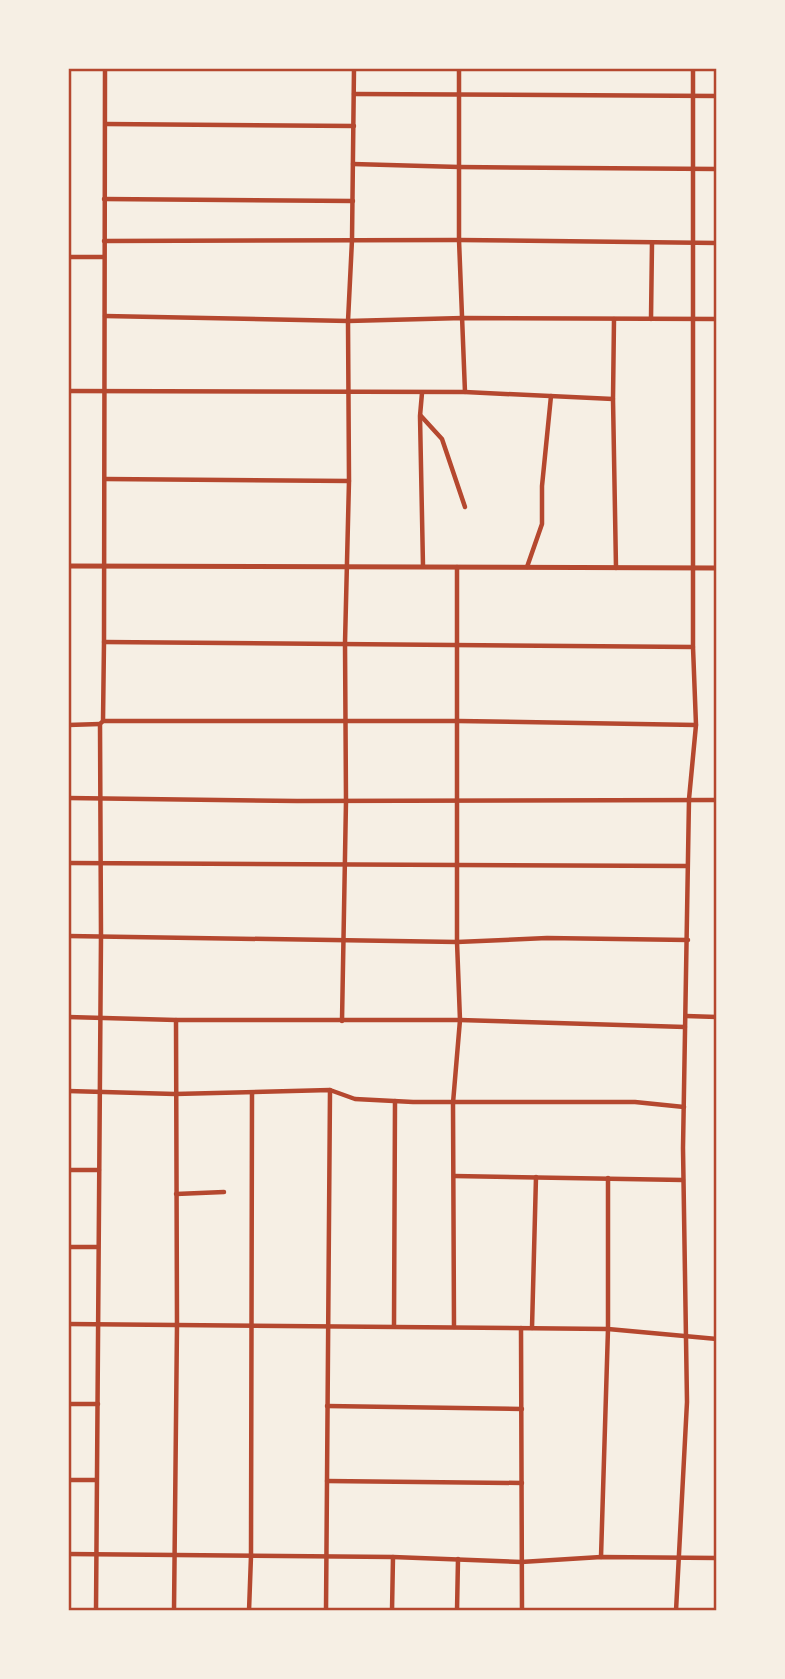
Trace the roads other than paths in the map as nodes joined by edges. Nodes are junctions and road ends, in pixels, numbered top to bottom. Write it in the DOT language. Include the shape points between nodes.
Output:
graph roads {
  1 [pos="105,68"];
  2 [pos="354,68"];
  3 [pos="459,68"];
  4 [pos="693,68"];
  5 [pos="354,94"];
  6 [pos="459,94"];
  7 [pos="693,96"];
  8 [pos="717,96"];
  9 [pos="106,124"];
  10 [pos="354,125"];
  11 [pos="353,164"];
  12 [pos="458,167"];
  13 [pos="694,169"];
  14 [pos="717,169"];
  15 [pos="104,199"];
  16 [pos="353,201"];
  17 [pos="352,240"];
  18 [pos="460,240"];
  19 [pos="104,241"];
  20 [pos="652,243"];
  21 [pos="693,243"];
  22 [pos="717,243"];
  23 [pos="68,257"];
  24 [pos="104,257"];
  25 [pos="105,316"];
  26 [pos="463,318"];
  27 [pos="614,319"];
  28 [pos="651,319"];
  29 [pos="692,319"];
  30 [pos="717,319"];
  31 [pos="348,321"];
  32 [pos="68,391"];
  33 [pos="104,391"];
  34 [pos="349,391"];
  35 [pos="465,392"];
  36 [pos="422,393"];
  37 [pos="551,396"];
  38 [pos="613,399"];
  39 [pos="420,416"];
  40 [pos="105,479"];
  41 [pos="349,481"];
  42 [pos="465,507"];
  43 [pos="68,566"];
  44 [pos="104,566"];
  45 [pos="347,566"];
  46 [pos="423,566"];
  47 [pos="457,566"];
  48 [pos="527,567"];
  49 [pos="616,568"];
  50 [pos="693,568"];
  51 [pos="717,568"];
  52 [pos="104,642"];
  53 [pos="345,643"];
  54 [pos="457,643"];
  55 [pos="692,647"];
  56 [pos="345,721"];
  57 [pos="458,721"];
  58 [pos="101,722"];
  59 [pos="68,725"];
  60 [pos="696,725"];
  61 [pos="68,798"];
  62 [pos="101,798"];
  63 [pos="689,799"];
  64 [pos="717,800"];
  65 [pos="346,801"];
  66 [pos="457,801"];
  67 [pos="68,863"];
  68 [pos="101,863"];
  69 [pos="345,864"];
  70 [pos="458,864"];
  71 [pos="687,866"];
  72 [pos="68,936"];
  73 [pos="101,936"];
  74 [pos="345,940"];
  75 [pos="688,940"];
  76 [pos="457,942"];
  77 [pos="685,1016"];
  78 [pos="68,1017"];
  79 [pos="99,1017"];
  80 [pos="717,1017"];
  81 [pos="176,1020"];
  82 [pos="342,1020"];
  83 [pos="460,1020"];
  84 [pos="685,1027"];
  85 [pos="330,1090"];
  86 [pos="68,1091"];
  87 [pos="100,1091"];
  88 [pos="252,1093"];
  89 [pos="175,1094"];
  90 [pos="395,1101"];
  91 [pos="453,1103"];
  92 [pos="684,1107"];
  93 [pos="68,1170"];
  94 [pos="99,1170"];
  95 [pos="454,1176"];
  96 [pos="536,1177"];
  97 [pos="608,1178"];
  98 [pos="683,1180"];
  99 [pos="224,1192"];
  100 [pos="176,1194"];
  101 [pos="68,1247"];
  102 [pos="98,1247"];
  103 [pos="68,1324"];
  104 [pos="99,1324"];
  105 [pos="177,1325"];
  106 [pos="326,1325"];
  107 [pos="251,1326"];
  108 [pos="394,1326"];
  109 [pos="454,1326"];
  110 [pos="521,1328"];
  111 [pos="532,1328"];
  112 [pos="608,1329"];
  113 [pos="687,1338"];
  114 [pos="717,1339"];
  115 [pos="68,1404"];
  116 [pos="98,1404"];
  117 [pos="327,1406"];
  118 [pos="522,1409"];
  119 [pos="68,1480"];
  120 [pos="96,1480"];
  121 [pos="327,1481"];
  122 [pos="522,1483"];
  123 [pos="97,1553"];
  124 [pos="68,1554"];
  125 [pos="175,1555"];
  126 [pos="251,1556"];
  127 [pos="326,1557"];
  128 [pos="393,1557"];
  129 [pos="600,1557"];
  130 [pos="677,1558"];
  131 [pos="717,1558"];
  132 [pos="458,1559"];
  133 [pos="521,1562"];
  134 [pos="522,1610"];
  135 [pos="96,1611"];
  136 [pos="174,1611"];
  137 [pos="249,1611"];
  138 [pos="326,1611"];
  139 [pos="392,1611"];
  140 [pos="457,1611"];
  141 [pos="676,1611"];
  1 -- 9 [label="street"];
  2 -- 5 [label="street"];
  3 -- 6 [label="street"];
  4 -- 7 [label="street"];
  5 -- 6 [label="street"];
  5 -- 10 [label="street"];
  6 -- 7 [label="street"];
  6 -- 12 [label="street"];
  7 -- 8 [label="street"];
  7 -- 13 [label="street"];
  9 -- 10 [label="street"];
  9 -- 15 [label="street"];
  10 -- 11 [label="street"];
  11 -- 12 [label="street"];
  11 -- 16 [label="street"];
  12 -- 13 [label="street"];
  12 -- 18 [label="street"];
  13 -- 14 [label="street"];
  13 -- 21 [label="street"];
  15 -- 16 [label="street"];
  15 -- 19 [label="street"];
  16 -- 17 [label="street"];
  17 -- 18 [label="street"];
  17 -- 19 [label="street"];
  17 -- 31 [label="street"];
  18 -- 20 [label="street"];
  18 -- 26 [label="street"];
  19 -- 24 [label="street"];
  20 -- 21 [label="street"];
  20 -- 28 [label="street"];
  21 -- 22 [label="street"];
  21 -- 29 [label="street"];
  23 -- 24 [label="street"];
  24 -- 25 [label="street"];
  25 -- 31 [label="street"];
  25 -- 33 [label="street"];
  26 -- 27 [label="street"];
  26 -- 31 [label="street"];
  26 -- 35 [label="street"];
  27 -- 28 [label="street"];
  27 -- 38 [label="street"];
  28 -- 29 [label="street"];
  29 -- 30 [label="street"];
  29 -- 50 [label="street"];
  31 -- 34 [label="street"];
  32 -- 33 [label="street"];
  33 -- 34 [label="street"];
  33 -- 40 [label="street"];
  34 -- 36 [label="street"];
  34 -- 41 [label="street"];
  35 -- 36 [label="street"];
  35 -- 37 [label="street"];
  36 -- 39 [label="street"];
  37 -- 38 [label="street"];
  37 -- 48 [label="street" via="542,524"];
  38 -- 49 [label="street"];
  39 -- 42 [label="street" via="442,439"];
  39 -- 46 [label="street"];
  40 -- 41 [label="street"];
  40 -- 44 [label="street"];
  41 -- 45 [label="street"];
  43 -- 44 [label="street"];
  44 -- 45 [label="street"];
  44 -- 52 [label="street"];
  45 -- 46 [label="street"];
  45 -- 53 [label="street"];
  46 -- 47 [label="street"];
  47 -- 48 [label="street"];
  47 -- 54 [label="street"];
  48 -- 49 [label="street"];
  49 -- 50 [label="street"];
  50 -- 51 [label="street"];
  50 -- 55 [label="street"];
  52 -- 53 [label="street"];
  52 -- 58 [label="street"];
  53 -- 54 [label="street"];
  53 -- 56 [label="street"];
  54 -- 55 [label="street"];
  54 -- 57 [label="street"];
  55 -- 60 [label="street"];
  56 -- 57 [label="street"];
  56 -- 58 [label="street"];
  56 -- 65 [label="street"];
  57 -- 60 [label="street"];
  57 -- 66 [label="street"];
  58 -- 59 [label="street"];
  58 -- 62 [label="street"];
  60 -- 63 [label="street"];
  61 -- 62 [label="street"];
  62 -- 65 [label="street"];
  62 -- 68 [label="street"];
  63 -- 64 [label="street"];
  63 -- 66 [label="street"];
  63 -- 71 [label="street"];
  65 -- 66 [label="street"];
  65 -- 69 [label="street"];
  66 -- 70 [label="street"];
  67 -- 68 [label="street"];
  68 -- 69 [label="street"];
  68 -- 73 [label="street"];
  69 -- 70 [label="street"];
  69 -- 74 [label="street"];
  70 -- 71 [label="street"];
  70 -- 76 [label="street"];
  71 -- 75 [label="street"];
  72 -- 73 [label="street"];
  73 -- 74 [label="street"];
  73 -- 79 [label="street"];
  74 -- 76 [label="street"];
  74 -- 82 [label="street"];
  75 -- 76 [label="street"];
  75 -- 77 [label="street"];
  76 -- 83 [label="street"];
  77 -- 80 [label="street"];
  77 -- 84 [label="street"];
  78 -- 79 [label="street"];
  79 -- 81 [label="street"];
  79 -- 87 [label="street"];
  81 -- 82 [label="street"];
  81 -- 89 [label="street"];
  82 -- 83 [label="street"];
  83 -- 84 [label="street"];
  83 -- 91 [label="street"];
  84 -- 92 [label="street"];
  85 -- 88 [label="street"];
  85 -- 90 [label="street" via="355,1099"];
  85 -- 106 [label="street"];
  86 -- 87 [label="street"];
  87 -- 89 [label="street"];
  87 -- 94 [label="street"];
  88 -- 89 [label="street"];
  88 -- 107 [label="street"];
  89 -- 100 [label="street"];
  90 -- 91 [label="street"];
  90 -- 108 [label="street"];
  91 -- 92 [label="street" via="635,1102"];
  91 -- 95 [label="street"];
  92 -- 98 [label="street"];
  93 -- 94 [label="street"];
  94 -- 102 [label="street"];
  95 -- 96 [label="street"];
  95 -- 109 [label="street"];
  96 -- 97 [label="street"];
  96 -- 111 [label="street"];
  97 -- 98 [label="street"];
  97 -- 112 [label="street"];
  98 -- 113 [label="street"];
  99 -- 100 [label="street"];
  100 -- 105 [label="street"];
  101 -- 102 [label="street"];
  102 -- 104 [label="street"];
  103 -- 104 [label="street"];
  104 -- 105 [label="street"];
  104 -- 116 [label="street"];
  105 -- 107 [label="street"];
  105 -- 125 [label="street"];
  106 -- 107 [label="street"];
  106 -- 108 [label="street"];
  106 -- 117 [label="street"];
  107 -- 126 [label="street"];
  108 -- 109 [label="street"];
  109 -- 110 [label="street"];
  110 -- 111 [label="street"];
  110 -- 118 [label="street"];
  111 -- 112 [label="street"];
  112 -- 113 [label="street"];
  112 -- 129 [label="street"];
  113 -- 114 [label="street"];
  113 -- 130 [label="street"];
  115 -- 116 [label="street"];
  116 -- 120 [label="street"];
  117 -- 118 [label="street"];
  117 -- 121 [label="street"];
  118 -- 122 [label="street"];
  119 -- 120 [label="street"];
  120 -- 123 [label="street"];
  121 -- 122 [label="street"];
  121 -- 127 [label="street"];
  122 -- 133 [label="street"];
  123 -- 124 [label="street"];
  123 -- 125 [label="street"];
  123 -- 135 [label="street"];
  125 -- 126 [label="street"];
  125 -- 136 [label="street"];
  126 -- 127 [label="street"];
  126 -- 137 [label="street"];
  127 -- 128 [label="street"];
  127 -- 138 [label="street"];
  128 -- 132 [label="street"];
  128 -- 139 [label="street"];
  129 -- 130 [label="street"];
  129 -- 133 [label="street"];
  130 -- 131 [label="street"];
  130 -- 141 [label="street"];
  132 -- 133 [label="street"];
  132 -- 140 [label="street"];
  133 -- 134 [label="street"];
}
